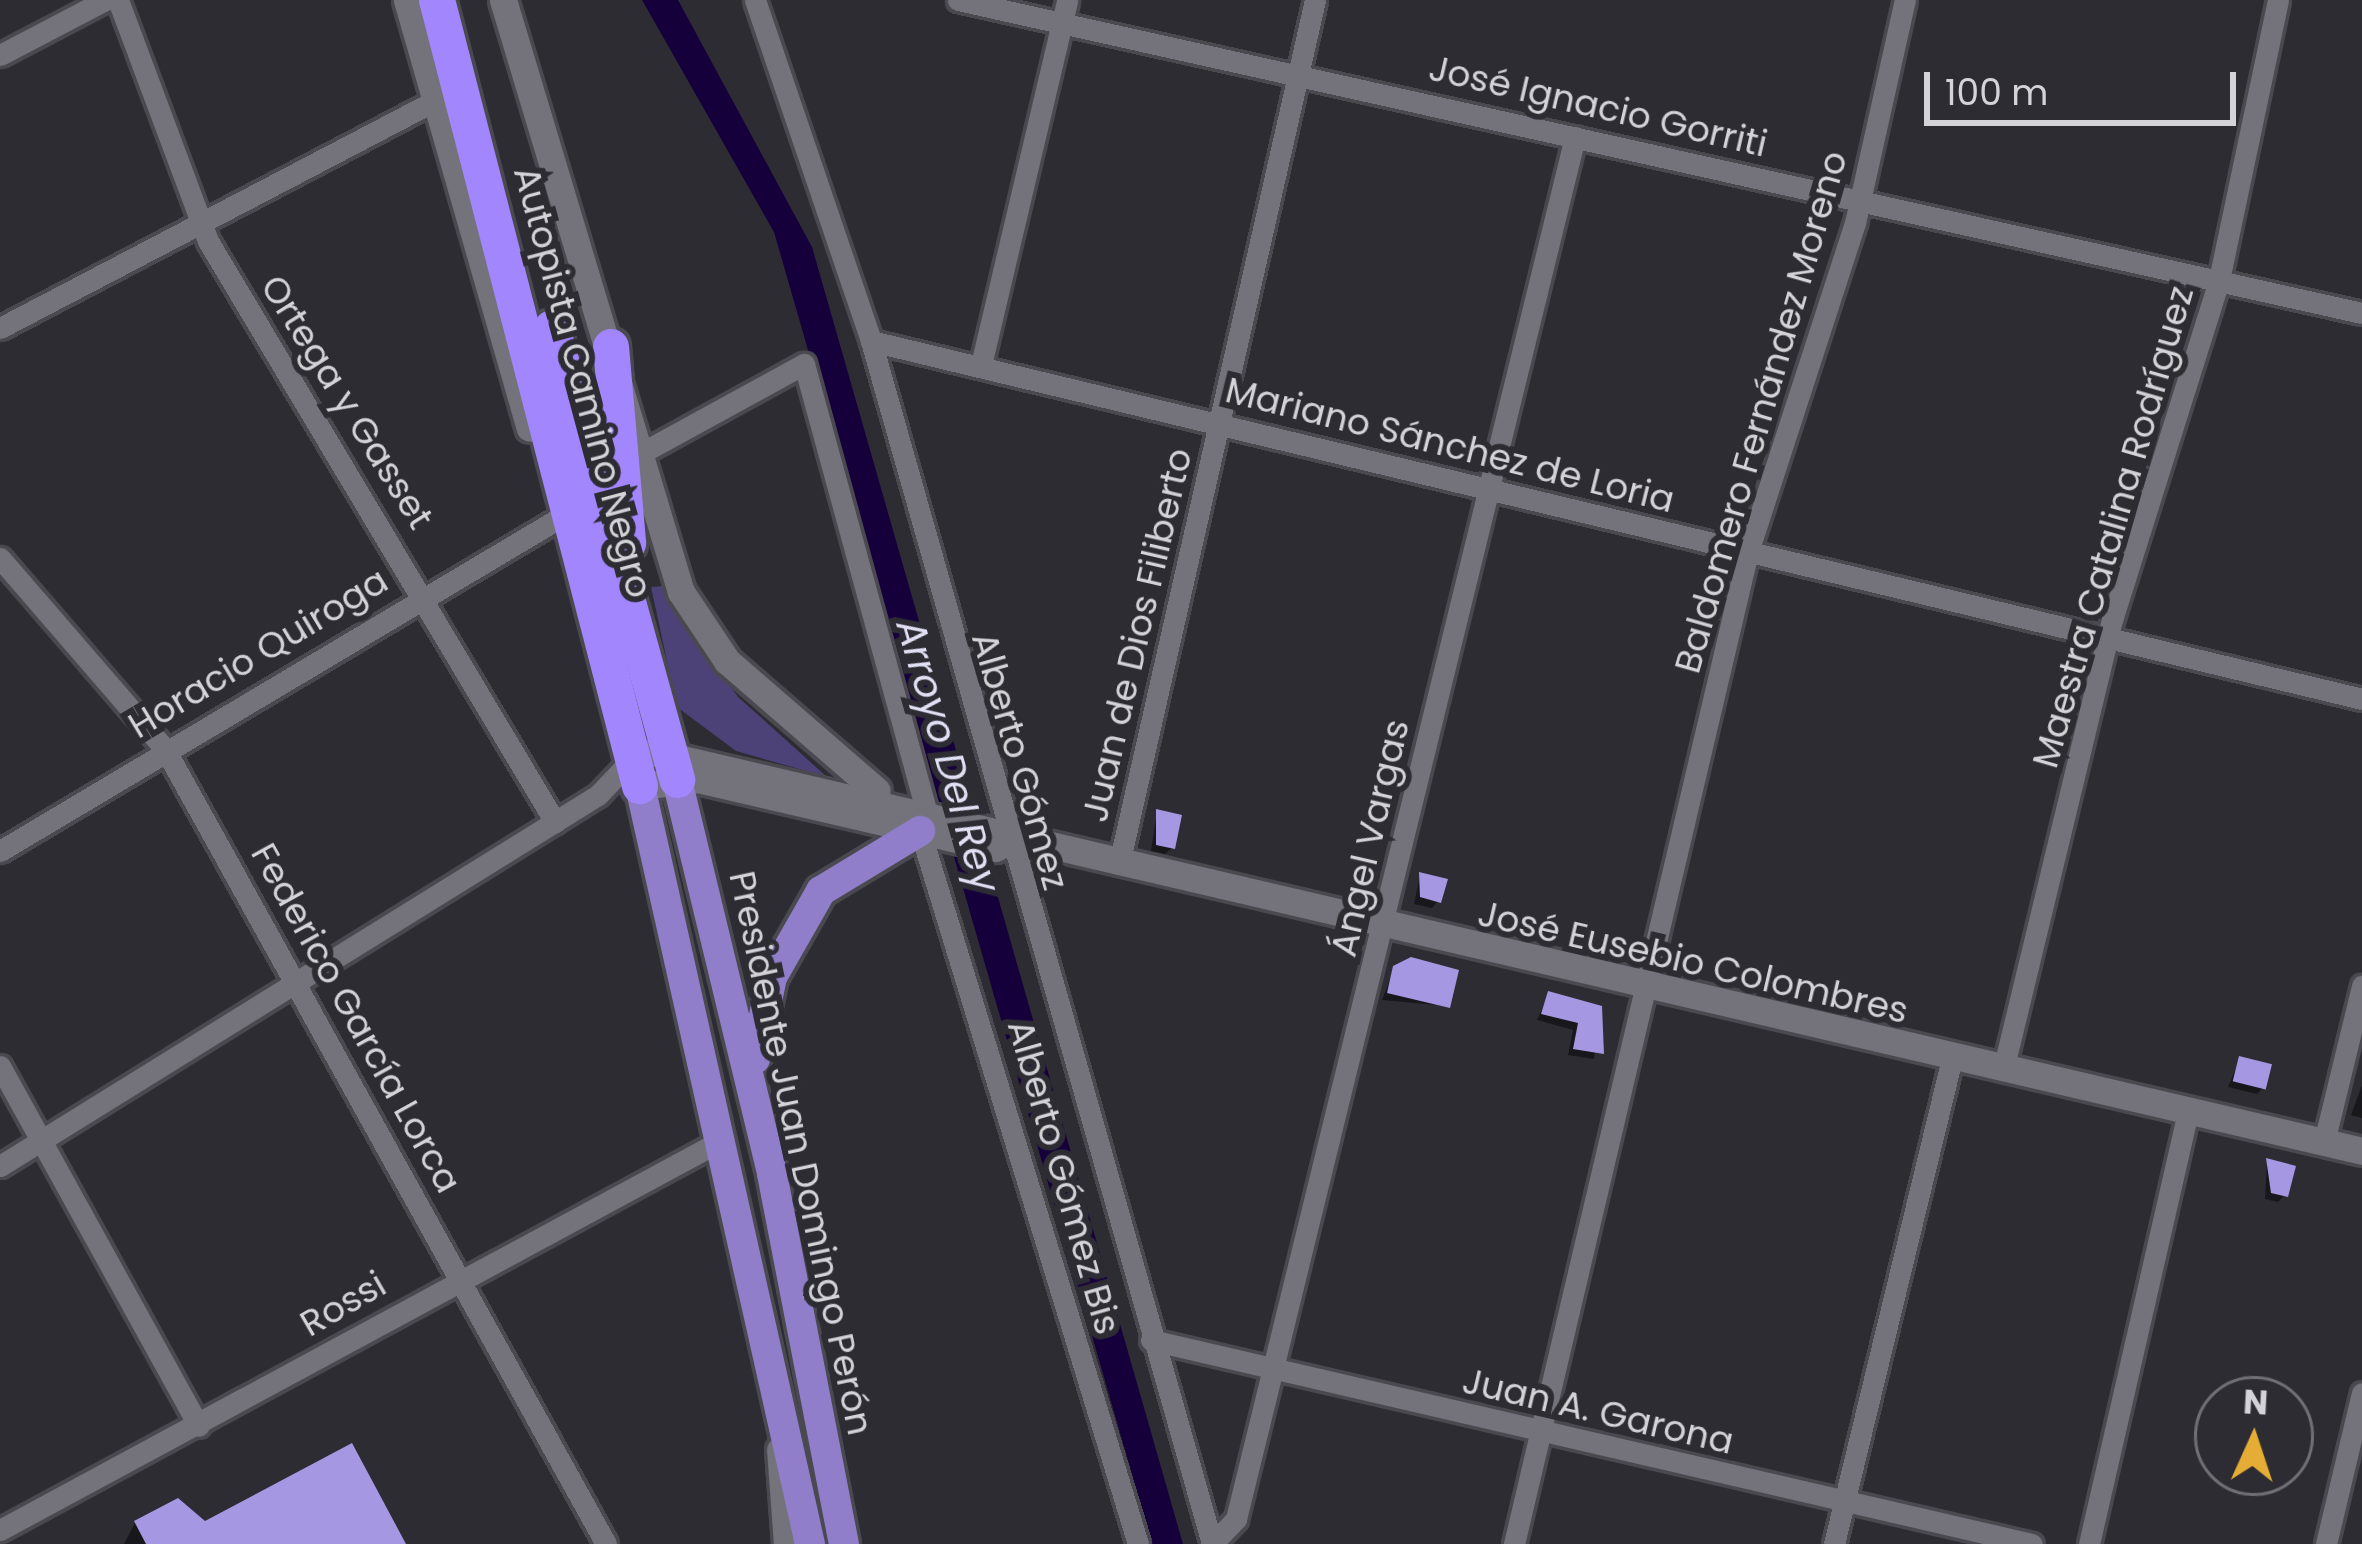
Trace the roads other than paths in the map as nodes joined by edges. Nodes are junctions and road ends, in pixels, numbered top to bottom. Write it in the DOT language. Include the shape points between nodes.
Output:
graph roads {
  1 [pos="105,0"];
  2 [pos="118,0"];
  3 [pos="406,0"];
  4 [pos="437,0"];
  5 [pos="464,0"];
  6 [pos="503,0"];
  7 [pos="754,0"];
  8 [pos="958,0"];
  9 [pos="1316,0"];
  10 [pos="1905,0"];
  11 [pos="2278,0"];
  12 [pos="1064,11"];
  13 [pos="0,55"];
  14 [pos="1300,71"];
  15 [pos="437,100"];
  16 [pos="1575,137"];
  17 [pos="1861,200"];
  18 [pos="200,224"];
  19 [pos="2219,280"];
  20 [pos="2362,313"];
  21 [pos="0,328"];
  22 [pos="872,341"];
  23 [pos="611,347"];
  24 [pos="981,364"];
  25 [pos="1220,422"];
  26 [pos="645,451"];
  27 [pos="1485,492"];
  28 [pos="556,520"];
  29 [pos="1748,552"];
  30 [pos="0,558"];
  31 [pos="8,581"];
  32 [pos="425,590"];
  33 [pos="2108,637"];
  34 [pos="628,668"];
  35 [pos="2362,699"];
  36 [pos="165,749"];
  37 [pos="654,768"];
  38 [pos="890,801"];
  39 [pos="555,822"];
  40 [pos="933,823"];
  41 [pos="997,838"];
  42 [pos="0,851"];
  43 [pos="1119,864"];
  44 [pos="1383,929"];
  45 [pos="300,983"];
  46 [pos="1643,986"];
  47 [pos="2362,986"];
  48 [pos="1952,1058"];
  49 [pos="0,1066"];
  50 [pos="2003,1070"];
  51 [pos="753,1089"];
  52 [pos="2188,1112"];
  53 [pos="43,1140"];
  54 [pos="722,1140"];
  55 [pos="2324,1142"];
  56 [pos="2362,1151"];
  57 [pos="0,1166"];
  58 [pos="462,1274"];
  59 [pos="1151,1340"];
  60 [pos="770,1359"];
  61 [pos="1272,1371"];
  62 [pos="2362,1393"];
  63 [pos="199,1426"];
  64 [pos="1541,1432"];
  65 [pos="1844,1502"];
  66 [pos="0,1530"];
  67 [pos="606,1544"];
  68 [pos="784,1544"];
  69 [pos="810,1544"];
  70 [pos="844,1544"];
  71 [pos="1138,1544"];
  72 [pos="1212,1544"];
  73 [pos="1514,1544"];
  74 [pos="1834,1544"];
  75 [pos="2032,1544"];
  76 [pos="2089,1544"];
  77 [pos="2326,1544"];
  1 -- 13 [label="street"];
  2 -- 18 [label="street, Ortega y Gasset"];
  3 -- 15 [label="street"];
  4 -- 34 [label="highway, Autopista Camino Negro"];
  5 -- 34 [label="highway, Autopista Camino Negro"];
  6 -- 23 [label="street"];
  7 -- 22 [label="street, Alberto Gómez"];
  8 -- 12 [label="street, José Ignacio Gorriti"];
  9 -- 14 [label="street, Juan de Dios Filiberto"];
  10 -- 17 [label="street, Baldomero Fernández Moreno"];
  11 -- 19 [label="street, Maestra Catalina Rodríguez"];
  12 -- 14 [label="street, José Ignacio Gorriti"];
  12 -- 24 [label="street"];
  14 -- 16 [label="street, José Ignacio Gorriti"];
  14 -- 25 [label="street, Juan de Dios Filiberto"];
  15 -- 18 [label="street"];
  15 -- 28 [label="street"];
  16 -- 17 [label="street, José Ignacio Gorriti"];
  16 -- 27 [label="street, Ángel Vargas"];
  17 -- 19 [label="street, José Ignacio Gorriti"];
  17 -- 29 [label="street, Baldomero Fernández Moreno"];
  18 -- 21 [label="street"];
  18 -- 32 [label="street, Ortega y Gasset"];
  19 -- 20 [label="street, José Ignacio Gorriti"];
  19 -- 33 [label="street, Maestra Catalina Rodríguez"];
  22 -- 24 [label="street, Mariano Sánchez de Loria"];
  22 -- 41 [label="street, Alberto Gómez"];
  23 -- 26 [label="street"];
  23 -- 34 [label="highway"];
  24 -- 25 [label="street, Mariano Sánchez de Loria"];
  25 -- 27 [label="street, Mariano Sánchez de Loria"];
  25 -- 43 [label="street, Juan de Dios Filiberto"];
  26 -- 38 [label="street" via="677,581 727,661"];
  26 -- 40 [label="street, Alberto Gómez Bis" via="804,364"];
  27 -- 29 [label="street, Mariano Sánchez de Loria"];
  27 -- 44 [label="street, Ángel Vargas"];
  28 -- 32 [label="street, Horacio Quiroga"];
  28 -- 34 [label="highway" via="587,624"];
  29 -- 33 [label="street, Mariano Sánchez de Loria"];
  29 -- 46 [label="street, Baldomero Fernández Moreno"];
  30 -- 31 [label="street, Federico García Lorca"];
  31 -- 36 [label="street, Federico García Lorca"];
  32 -- 36 [label="street, Horacio Quiroga"];
  32 -- 39 [label="street, Ortega y Gasset"];
  33 -- 35 [label="street, Mariano Sánchez de Loria"];
  33 -- 50 [label="street, Maestra Catalina Rodríguez"];
  34 -- 37 [label="highway, Autopista Camino Negro"];
  36 -- 42 [label="street, Horacio Quiroga"];
  36 -- 45 [label="street, Federico García Lorca"];
  37 -- 38 [label="street, José Eusebio Colombres"];
  37 -- 39 [label="street"];
  37 -- 40 [label="street, José Eusebio Colombres"];
  37 -- 51 [label="main road, Presidente Juan Domingo Perón"];
  37 -- 54 [label="main road, Presidente Juan Domingo Perón"];
  38 -- 40 [label="street, José Eusebio Colombres"];
  39 -- 45 [label="street"];
  40 -- 41 [label="street, José Eusebio Colombres"];
  40 -- 51 [label="main road" via="860,859 794,929 756,1028"];
  40 -- 71 [label="street, Alberto Gómez Bis"];
  41 -- 43 [label="street, José Eusebio Colombres"];
  41 -- 59 [label="street, Alberto Gómez"];
  43 -- 44 [label="street, José Eusebio Colombres"];
  44 -- 46 [label="street, José Eusebio Colombres"];
  44 -- 61 [label="street, Ángel Vargas"];
  45 -- 53 [label="street"];
  45 -- 58 [label="street, Federico García Lorca"];
  46 -- 48 [label="street, José Eusebio Colombres"];
  46 -- 64 [label="street, Baldomero Fernández Moreno"];
  47 -- 55 [label="street"];
  48 -- 50 [label="street, José Eusebio Colombres"];
  48 -- 65 [label="street"];
  49 -- 53 [label="street"];
  50 -- 52 [label="street, José Eusebio Colombres"];
  51 -- 70 [label="main road, Presidente Juan Domingo Perón"];
  52 -- 55 [label="street, José Eusebio Colombres"];
  52 -- 76 [label="street"];
  53 -- 57 [label="street"];
  53 -- 63 [label="street"];
  54 -- 58 [label="street, Rossi"];
  54 -- 60 [label="main road, Presidente Juan Domingo Perón"];
  55 -- 56 [label="street, José Eusebio Colombres"];
  58 -- 63 [label="street, Rossi"];
  58 -- 67 [label="street, Federico García Lorca"];
  59 -- 61 [label="street, Juan A. Garona"];
  59 -- 72 [label="street, Alberto Gómez"];
  60 -- 68 [label="street"];
  60 -- 69 [label="main road, Presidente Juan Domingo Perón"];
  61 -- 64 [label="street, Juan A. Garona"];
  61 -- 72 [label="street, Ángel Vargas" via="1236,1519"];
  62 -- 77 [label="street"];
  63 -- 66 [label="street, Rossi"];
  64 -- 65 [label="street, Juan A. Garona"];
  64 -- 73 [label="street, Baldomero Fernández Moreno"];
  65 -- 74 [label="street"];
  65 -- 75 [label="street, Juan A. Garona"];
}
